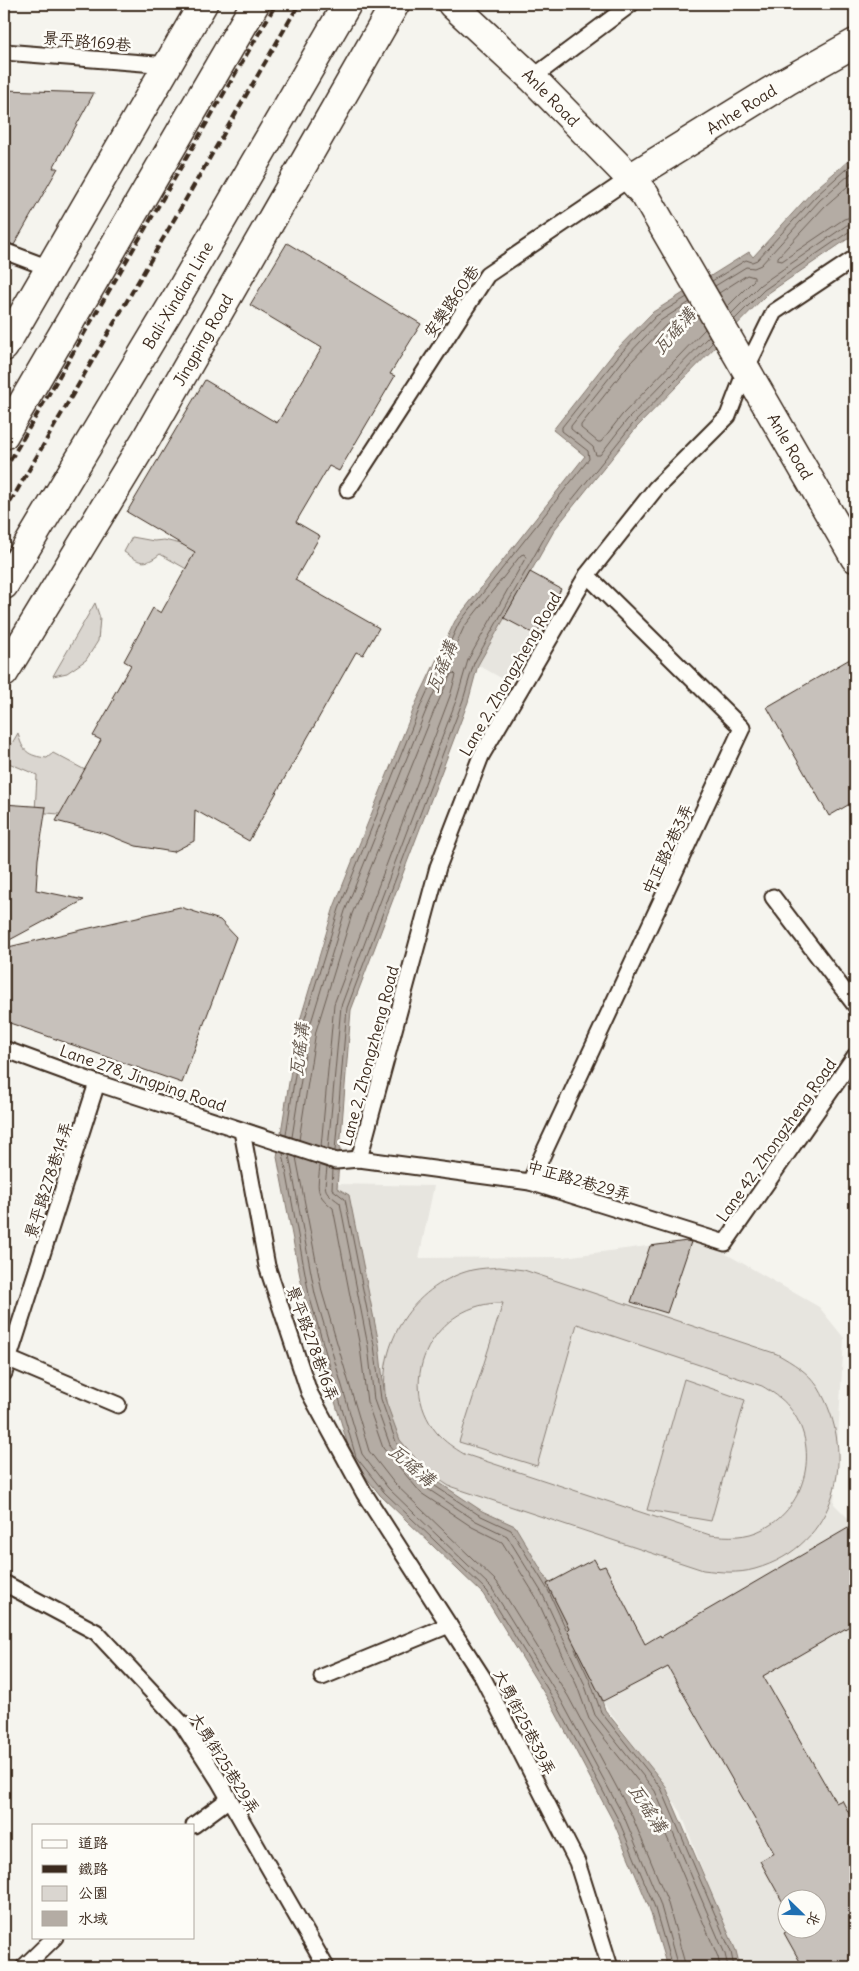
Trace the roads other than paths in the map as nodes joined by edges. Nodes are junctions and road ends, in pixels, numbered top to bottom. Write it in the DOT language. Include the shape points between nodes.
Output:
graph roads {
  1 [pos="203,4"];
  2 [pos="255,4"];
  3 [pos="346,4"];
  4 [pos="395,4"];
  5 [pos="452,4"];
  6 [pos="632,4"];
  7 [pos="855,43"];
  8 [pos="4,52"];
  9 [pos="168,65"];
  10 [pos="532,78"];
  11 [pos="638,186"];
  12 [pos="4,251"];
  13 [pos="855,258"];
  14 [pos="49,268"];
  15 [pos="4,347"];
  16 [pos="746,370"];
  17 [pos="4,435"];
  18 [pos="348,490"];
  19 [pos="855,558"];
  20 [pos="587,574"];
  21 [pos="4,585"];
  22 [pos="4,673"];
  23 [pos="774,897"];
  24 [pos="855,1005"];
  25 [pos="4,1049"];
  26 [pos="855,1056"];
  27 [pos="98,1083"];
  28 [pos="242,1130"];
  29 [pos="360,1159"];
  30 [pos="336,1161"];
  31 [pos="530,1182"];
  32 [pos="725,1243"];
  33 [pos="9,1359"];
  34 [pos="4,1373"];
  35 [pos="118,1405"];
  36 [pos="4,1583"];
  37 [pos="449,1625"];
  38 [pos="322,1678"];
  39 [pos="229,1799"];
  40 [pos="195,1824"];
  41 [pos="53,1938"];
  42 [pos="24,1967"];
  43 [pos="326,1967"];
  44 [pos="610,1967"];
  1 -- 9 [label="main road"];
  2 -- 17 [label="main road"];
  3 -- 21 [label="main road, Bali-Xindian Line"];
  4 -- 22 [label="main road, Jingping Road" via="146,439"];
  5 -- 10 [label="main road, Anle Road"];
  6 -- 10 [label="lane"];
  7 -- 11 [label="main road, Anhe Road" via="787,81"];
  8 -- 9 [label="lane, 景平路169巷"];
  9 -- 14 [label="main road"];
  10 -- 11 [label="main road, Anle Road"];
  11 -- 16 [label="main road, Anle Road"];
  11 -- 18 [label="lane, 安樂路60巷" via="487,275"];
  12 -- 14 [label="lane"];
  13 -- 16 [label="lane, Lane 2, Zhongzheng Road" via="774,312"];
  14 -- 15 [label="main road"];
  16 -- 19 [label="main road, Anle Road"];
  16 -- 20 [label="lane, Lane 2, Zhongzheng Road" via="728,416 656,488"];
  20 -- 29 [label="lane, Lane 2, Zhongzheng Road" via="481,756 474,774 438,867"];
  20 -- 31 [label="lane, 中正路2巷3弄" via="742,728"];
  23 -- 24 [label="lane"];
  25 -- 27 [label="lane, Lane 278, Jingping Road"];
  26 -- 32 [label="lane, Lane 42, Zhongzheng Road"];
  27 -- 28 [label="lane, Lane 278, Jingping Road"];
  27 -- 33 [label="lane, 景平路278巷14弄"];
  28 -- 30 [label="lane, Lane 278, Jingping Road"];
  28 -- 37 [label="lane, 景平路278巷16弄" via="267,1266 309,1392 364,1494"];
  29 -- 30 [label="lane, 中正路2巷29弄"];
  29 -- 31 [label="lane, 中正路2巷29弄"];
  31 -- 32 [label="lane, 中正路2巷29弄"];
  33 -- 34 [label="lane, 景平路278巷14弄"];
  33 -- 35 [label="lane"];
  36 -- 39 [label="lane, 大勇街25巷29弄" via="96,1632 183,1725"];
  37 -- 38 [label="lane"];
  37 -- 44 [label="lane, 大勇街25巷39弄" via="483,1678 577,1862"];
  39 -- 40 [label="lane"];
  39 -- 43 [label="lane, 大勇街25巷29弄"];
  41 -- 42 [label="lane"];
}
